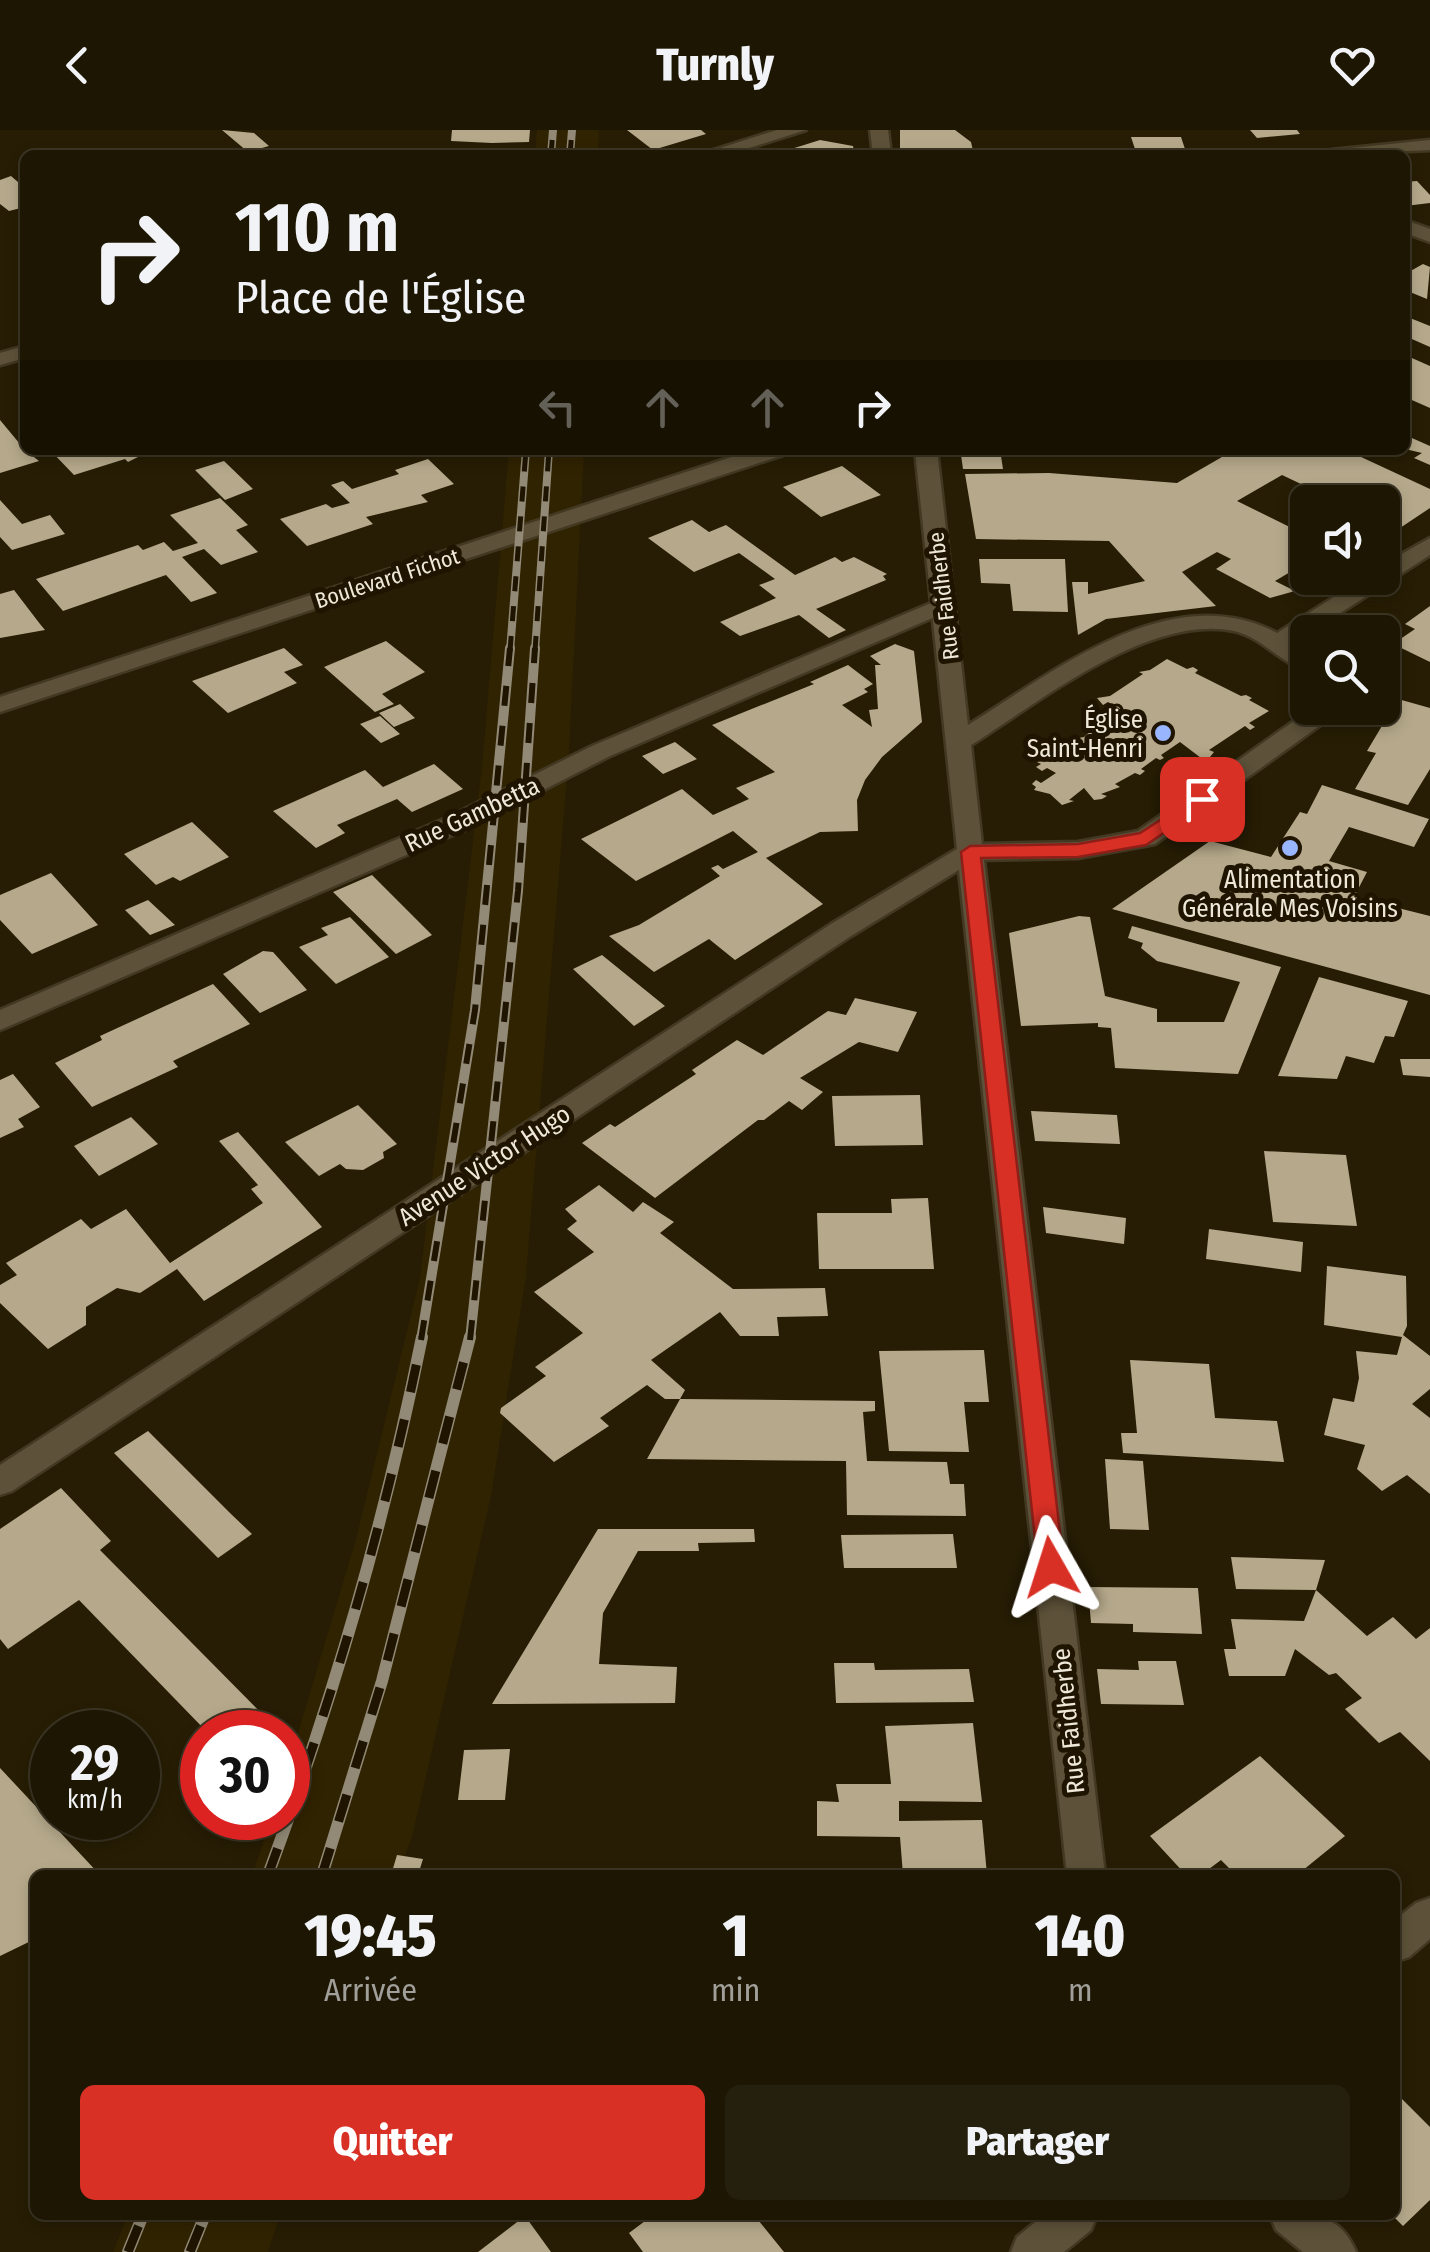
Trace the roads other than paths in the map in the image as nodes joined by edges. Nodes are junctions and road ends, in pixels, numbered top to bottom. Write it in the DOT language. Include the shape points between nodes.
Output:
graph roads {
  1 [pos="797,130"];
  2 [pos="1430,145"];
  3 [pos="725,150"];
  4 [pos="1380,150"];
  5 [pos="760,455"];
  6 [pos="927,455"];
  7 [pos="1430,545"];
  8 [pos="1400,564"];
  9 [pos="1351,595"];
  10 [pos="943,605"];
  11 [pos="1278,642"];
  12 [pos="1290,651"];
  13 [pos="0,705"];
  14 [pos="1305,725"];
  15 [pos="959,742"];
  16 [pos="970,852"];
  17 [pos="0,1021"];
  18 [pos="0,1482"];
  19 [pos="1085,1870"];
  20 [pos="1430,1914"];
  21 [pos="1400,1940"];
  22 [pos="1070,2220"];
  23 [pos="1297,2220"];
  24 [pos="1032,2252"];
  25 [pos="1335,2252"];
  1 -- 3 [label="street"];
  2 -- 4 [label="street"];
  5 -- 13 [label="street, Boulevard Fichot"];
  6 -- 10 [label="street, Rue Faidherbe"];
  7 -- 8 [label="street"];
  9 -- 11 [label="street"];
  10 -- 15 [label="street, Rue Faidherbe"];
  10 -- 17 [label="street, Rue Gambetta"];
  11 -- 12 [label="street"];
  11 -- 15 [label="street" via="1230,623 1166,628 1126,640"];
  14 -- 16 [label="street" via="1146,838 1078,850"];
  15 -- 16 [label="street, Rue Faidherbe"];
  16 -- 18 [label="street, Avenue Victor Hugo"];
  16 -- 19 [label="street, Rue Faidherbe"];
  20 -- 21 [label="street"];
  22 -- 24 [label="street"];
  23 -- 25 [label="street"];
}
